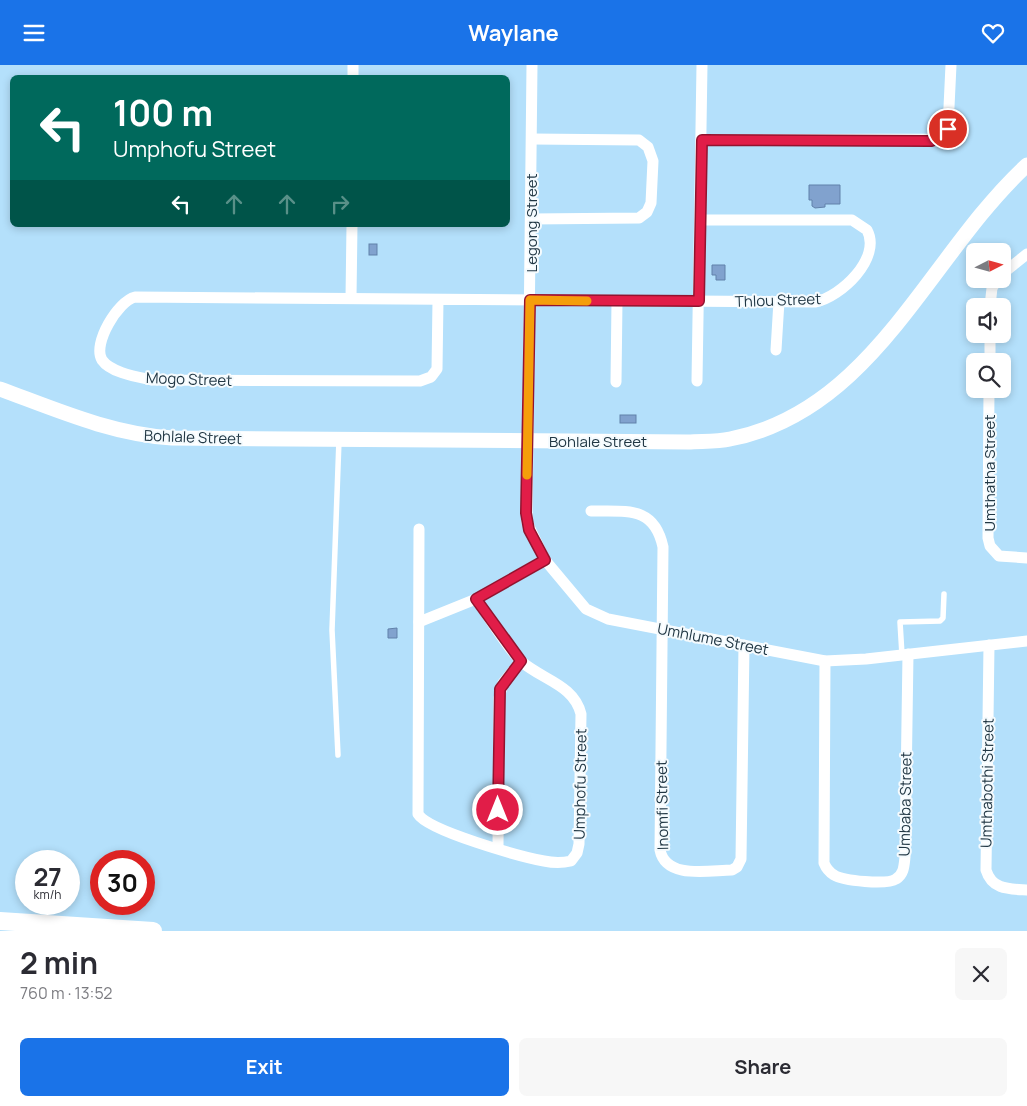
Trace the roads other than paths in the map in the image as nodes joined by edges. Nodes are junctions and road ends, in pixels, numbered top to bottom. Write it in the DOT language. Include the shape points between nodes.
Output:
graph roads {
  1 [pos="532,65"];
  2 [pos="702,65"];
  3 [pos="951,65"];
  4 [pos="532,139"];
  5 [pos="702,140"];
  6 [pos="1027,165"];
  7 [pos="531,219"];
  8 [pos="701,220"];
  9 [pos="352,227"];
  10 [pos="1027,254"];
  11 [pos="1011,267"];
  12 [pos="351,298"];
  13 [pos="438,300"];
  14 [pos="530,300"];
  15 [pos="617,301"];
  16 [pos="699,301"];
  17 [pos="780,301"];
  18 [pos="776,350"];
  19 [pos="697,381"];
  20 [pos="616,382"];
  21 [pos="0,389"];
  22 [pos="989,398"];
  23 [pos="339,440"];
  24 [pos="528,441"];
  25 [pos="591,511"];
  26 [pos="419,529"];
  27 [pos="1027,558"];
  28 [pos="545,560"];
  29 [pos="944,594"];
  30 [pos="476,599"];
  31 [pos="419,622"];
  32 [pos="662,629"];
  33 [pos="1027,641"];
  34 [pos="744,645"];
  35 [pos="989,645"];
  36 [pos="905,654"];
  37 [pos="521,661"];
  38 [pos="825,661"];
  39 [pos="338,755"];
  40 [pos="498,848"];
  41 [pos="1027,891"];
  42 [pos="0,921"];
  43 [pos="153,931"];
  1 -- 4 [label="street, Legong Street"];
  2 -- 5 [label="street"];
  3 -- 5 [label="street" via="948,129 936,139"];
  4 -- 7 [label="street, Legong Street"];
  4 -- 7 [label="street" via="639,140 648,147 652,161 651,203 647,212 639,217"];
  5 -- 8 [label="street"];
  6 -- 24 [label="street, Bohlale Street" via="990,203 876,351 827,394 787,419 728,440"];
  7 -- 14 [label="street, Legong Street"];
  8 -- 16 [label="street"];
  8 -- 17 [label="street, Thlou Street" via="852,221 867,230 872,242 870,252 844,288 824,300"];
  9 -- 12 [label="street"];
  10 -- 11 [label="street"];
  12 -- 13 [label="street, Mogo Street"];
  12 -- 13 [label="street, Mogo Street" via="131,298 116,311 101,342 100,355 113,368 152,380 420,381 431,377 437,369"];
  13 -- 14 [label="street, Mogo Street"];
  14 -- 15 [label="street, Thlou Street"];
  14 -- 24 [label="street, Legong Street"];
  15 -- 16 [label="street, Thlou Street"];
  15 -- 20 [label="street"];
  16 -- 17 [label="street, Thlou Street"];
  16 -- 19 [label="street"];
  17 -- 18 [label="street"];
  21 -- 23 [label="street, Bohlale Street" via="108,429 134,435 172,439"];
  22 -- 27 [label="street, Umthatha Street" via="988,538 998,556"];
  23 -- 24 [label="street, Bohlale Street"];
  23 -- 39 [label="lane" via="332,630"];
  24 -- 28 [label="street, Umhlume Street" via="527,522"];
  25 -- 32 [label="street" via="643,515 660,532 663,547"];
  26 -- 31 [label="street, Umphofu Street"];
  28 -- 30 [label="street"];
  28 -- 32 [label="street, Umhlume Street" via="586,609 595,614"];
  29 -- 36 [label="lane" via="943,618 940,621 900,622"];
  30 -- 31 [label="street"];
  30 -- 37 [label="street, Umphofu Street"];
  31 -- 40 [label="street, Umphofu Street" via="418,815 434,827"];
  32 -- 34 [label="street, Umhlume Street"];
  32 -- 34 [label="street, Inomfi Street" via="660,850 665,863 674,869 732,870 741,859"];
  33 -- 35 [label="street, Umhlume Street"];
  34 -- 38 [label="street, Umhlume Street"];
  35 -- 36 [label="street, Umhlume Street"];
  35 -- 41 [label="street, Umthabothi Street" via="986,869 988,877 1000,888"];
  36 -- 38 [label="street, Umhlume Street"];
  36 -- 38 [label="street, Umbaba Street" via="905,857 902,873 889,881 840,878 830,873 824,863"];
  37 -- 40 [label="street" via="503,683 499,698"];
  37 -- 40 [label="street, Umphofu Street" via="578,702 581,714 579,843 575,858 557,863"];
  42 -- 43 [label="main road"];
}
